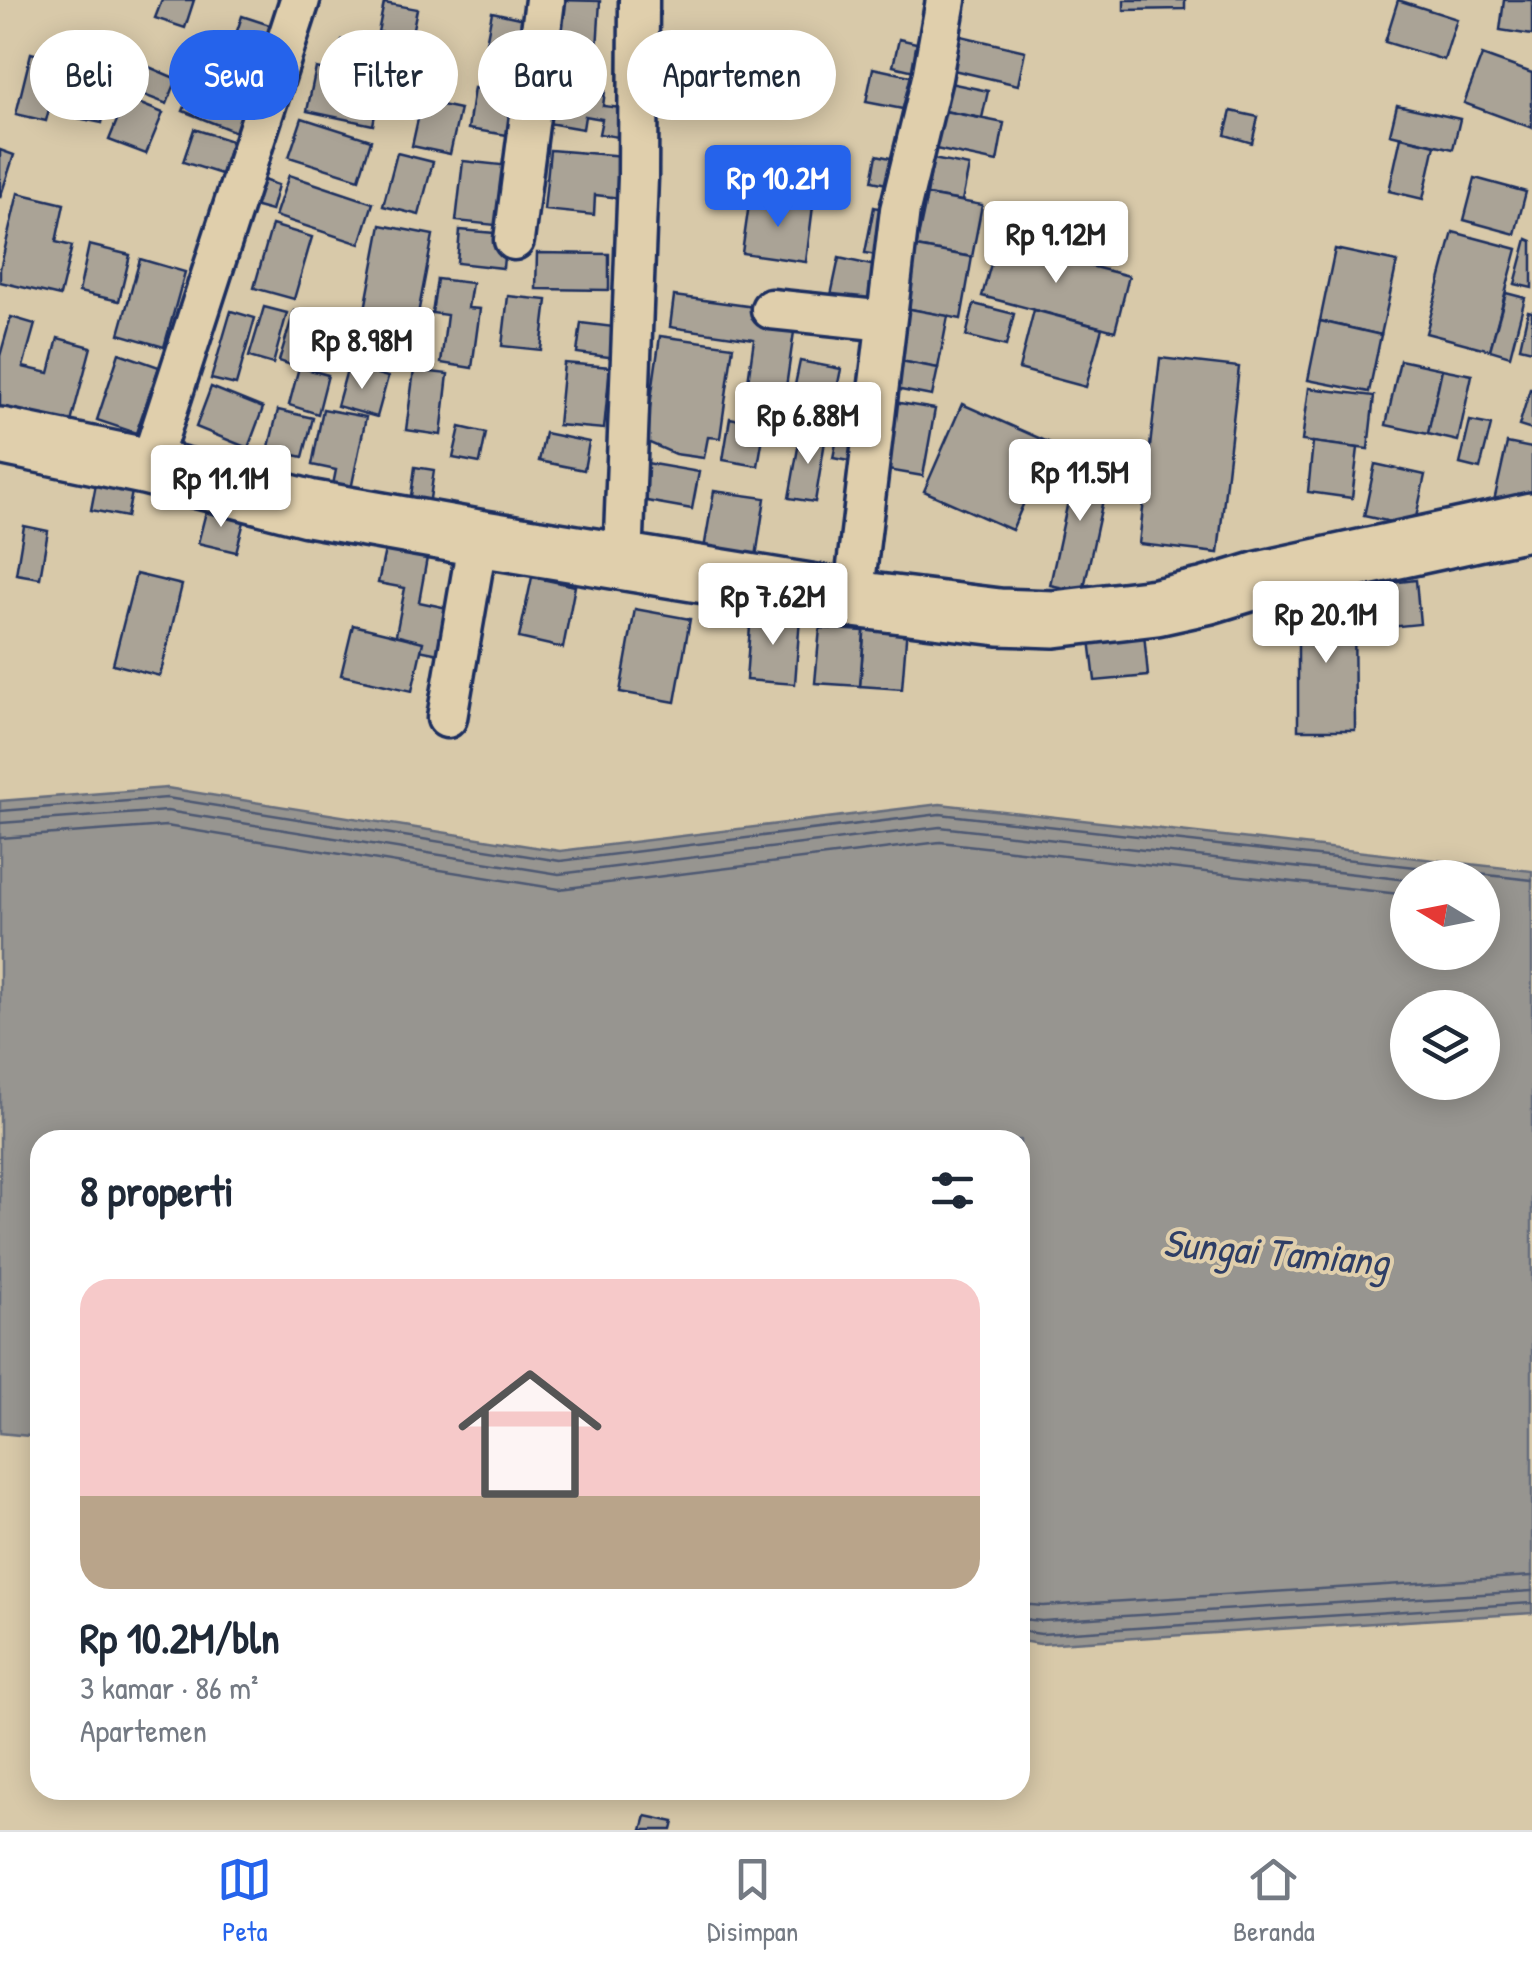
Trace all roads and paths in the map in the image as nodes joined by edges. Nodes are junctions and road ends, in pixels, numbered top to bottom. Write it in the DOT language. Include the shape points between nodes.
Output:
graph roads {
  1 [pos="300,0"];
  2 [pos="545,0"];
  3 [pos="639,0"];
  4 [pos="946,0"];
  5 [pos="514,240"];
  6 [pos="771,309"];
  7 [pos="886,321"];
  8 [pos="0,436"];
  9 [pos="148,467"];
  10 [pos="1532,521"];
  11 [pos="478,538"];
  12 [pos="623,562"];
  13 [pos="853,598"];
  14 [pos="447,718"];
  1 -- 9 [label="street"];
  2 -- 5 [label="street"];
  3 -- 12 [label="street"];
  4 -- 7 [label="street" via="900,210"];
  6 -- 7 [label="street"];
  7 -- 13 [label="street"];
  8 -- 9 [label="street"];
  9 -- 11 [label="street" via="308,508"];
  10 -- 13 [label="street" via="1102,615 999,616"];
  11 -- 12 [label="street"];
  11 -- 14 [label="street"];
  12 -- 13 [label="street"];
}
